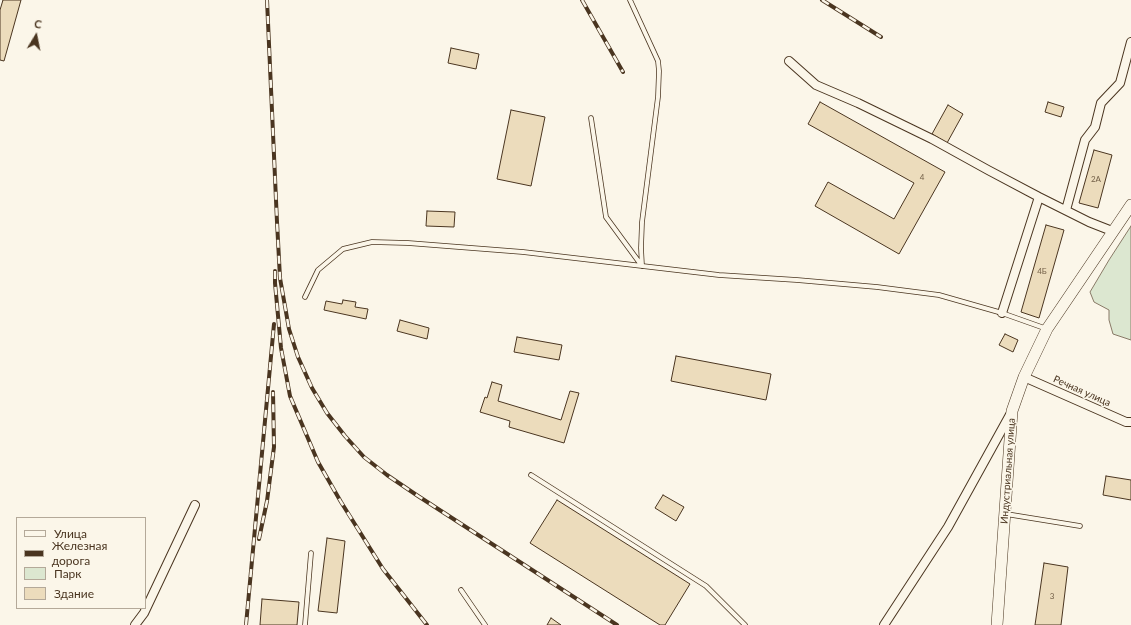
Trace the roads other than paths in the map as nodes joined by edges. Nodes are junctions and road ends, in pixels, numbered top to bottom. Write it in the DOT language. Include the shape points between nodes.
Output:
graph roads {
  1 [pos="630,0"];
  2 [pos="1131,42"];
  3 [pos="789,61"];
  4 [pos="591,118"];
  5 [pos="1039,197"];
  6 [pos="1131,205"];
  7 [pos="1066,210"];
  8 [pos="1112,232"];
  9 [pos="642,266"];
  10 [pos="305,297"];
  11 [pos="1002,313"];
  12 [pos="1047,329"];
  13 [pos="1024,377"];
  14 [pos="1012,411"];
  15 [pos="1131,422"];
  16 [pos="531,474"];
  17 [pos="195,505"];
  18 [pos="1005,514"];
  19 [pos="1080,526"];
  20 [pos="311,553"];
  21 [pos="461,590"];
  22 [pos="146,609"];
  23 [pos="146,609"];
  24 [pos="135,625"];
  25 [pos="305,625"];
  26 [pos="485,625"];
  27 [pos="745,625"];
  28 [pos="884,625"];
  29 [pos="997,625"];
  1 -- 9 [label="lane" via="658,61 659,71 642,222"];
  2 -- 7 [label="street" via="1120,83 1101,103 1094,127 1085,140"];
  3 -- 5 [label="street" via="816,85 932,139"];
  4 -- 9 [label="lane" via="606,217"];
  5 -- 7 [label="street"];
  5 -- 11 [label="street"];
  6 -- 8 [label="main road, Индустриальная улица"];
  7 -- 8 [label="street"];
  8 -- 12 [label="main road, Индустриальная улица"];
  9 -- 10 [label="lane" via="523,252 372,242 343,249 318,270"];
  9 -- 11 [label="lane" via="939,295"];
  11 -- 12 [label="lane"];
  12 -- 13 [label="main road, Индустриальная улица"];
  13 -- 14 [label="main road, Индустриальная улица"];
  13 -- 15 [label="street, Речная улица"];
  14 -- 18 [label="main road, Индустриальная улица"];
  14 -- 28 [label="street" via="948,527"];
  16 -- 27 [label="lane" via="706,586"];
  17 -- 23 [label="street"];
  18 -- 19 [label="lane"];
  18 -- 29 [label="main road, Индустриальная улица"];
  20 -- 25 [label="lane"];
  21 -- 26 [label="lane"];
  22 -- 24 [label="street"];
}
